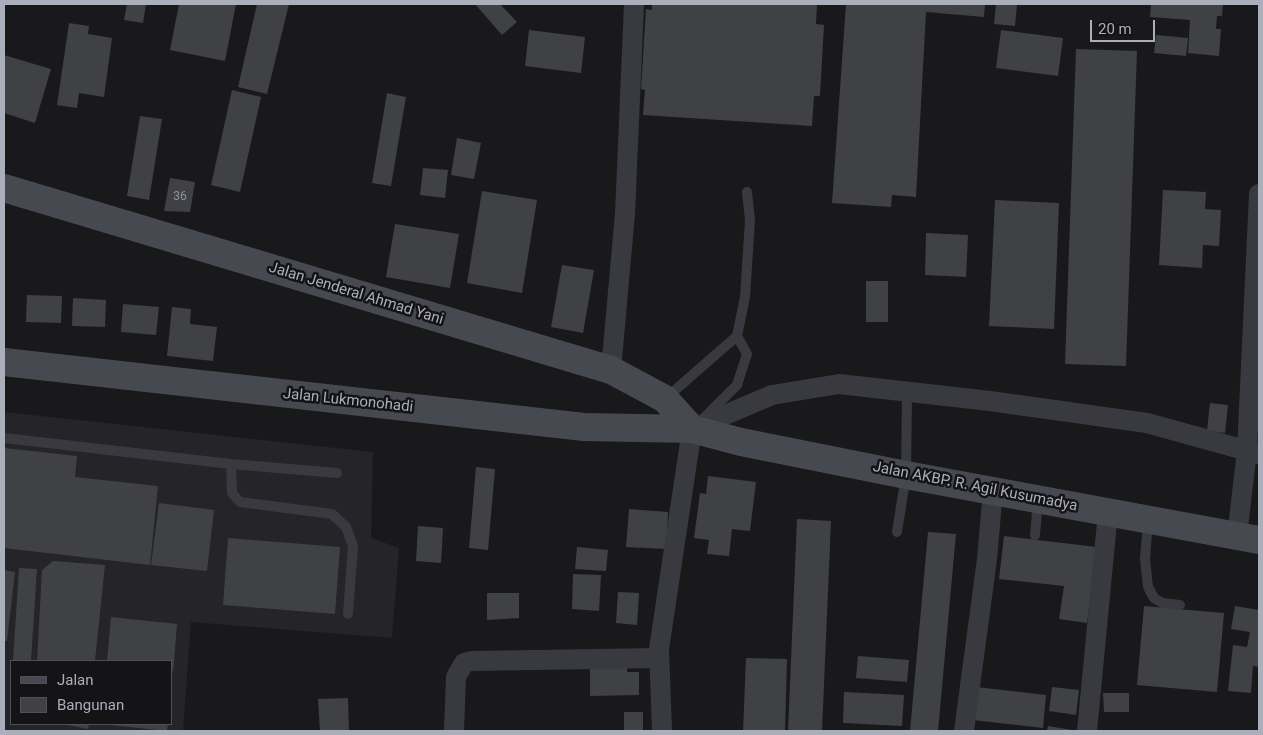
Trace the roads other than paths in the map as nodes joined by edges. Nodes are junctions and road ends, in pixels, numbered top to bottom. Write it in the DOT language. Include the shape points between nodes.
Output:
graph roads {
  1 [pos="634,4"];
  2 [pos="4,188"];
  3 [pos="747,192"];
  4 [pos="1259,194"];
  5 [pos="1256,331"];
  6 [pos="737,336"];
  7 [pos="4,362"];
  8 [pos="612,370"];
  9 [pos="907,392"];
  10 [pos="665,399"];
  11 [pos="692,429"];
  12 [pos="4,438"];
  13 [pos="1253,452"];
  14 [pos="231,464"];
  15 [pos="337,473"];
  16 [pos="906,475"];
  17 [pos="993,490"];
  18 [pos="1038,499"];
  19 [pos="1108,512"];
  20 [pos="1148,520"];
  21 [pos="897,532"];
  22 [pos="1035,535"];
  23 [pos="1248,538"];
  24 [pos="1180,606"];
  25 [pos="348,614"];
  26 [pos="660,658"];
  27 [pos="454,731"];
  28 [pos="662,731"];
  29 [pos="964,731"];
  30 [pos="1088,731"];
  1 -- 8 [label="street" via="625,214"];
  2 -- 8 [label="main road, Jalan Jenderal Ahmad Yani"];
  3 -- 6 [label="lane" via="750,220 745,297"];
  4 -- 5 [label="street"];
  5 -- 13 [label="street"];
  6 -- 10 [label="lane"];
  6 -- 11 [label="lane" via="747,354 737,386"];
  7 -- 11 [label="main road, Jalan Lukmonohadi" via="584,427"];
  8 -- 10 [label="main road, Jalan Jenderal Ahmad Yani"];
  9 -- 11 [label="street" via="839,384 784,392"];
  9 -- 13 [label="street" via="1147,423"];
  9 -- 16 [label="lane"];
  10 -- 11 [label="main road, Jalan Jenderal Ahmad Yani"];
  11 -- 16 [label="main road, Jalan AKBP. R. Agil Kusumadya"];
  11 -- 26 [label="street"];
  12 -- 14 [label="lane"];
  13 -- 23 [label="street"];
  14 -- 15 [label="lane"];
  14 -- 25 [label="lane" via="232,493 240,502 332,514 346,527 353,546"];
  16 -- 17 [label="main road, Jalan AKBP. R. Agil Kusumadya"];
  16 -- 21 [label="lane"];
  17 -- 18 [label="main road, Jalan AKBP. R. Agil Kusumadya"];
  17 -- 29 [label="street"];
  18 -- 19 [label="main road, Jalan AKBP. R. Agil Kusumadya"];
  18 -- 22 [label="lane"];
  19 -- 20 [label="main road, Jalan AKBP. R. Agil Kusumadya"];
  19 -- 30 [label="street"];
  20 -- 23 [label="main road, Jalan AKBP. R. Agil Kusumadya"];
  20 -- 24 [label="lane" via="1145,559 1148,587 1154,598 1162,603"];
  26 -- 27 [label="street" via="464,663 456,677"];
  26 -- 28 [label="street"];
}
